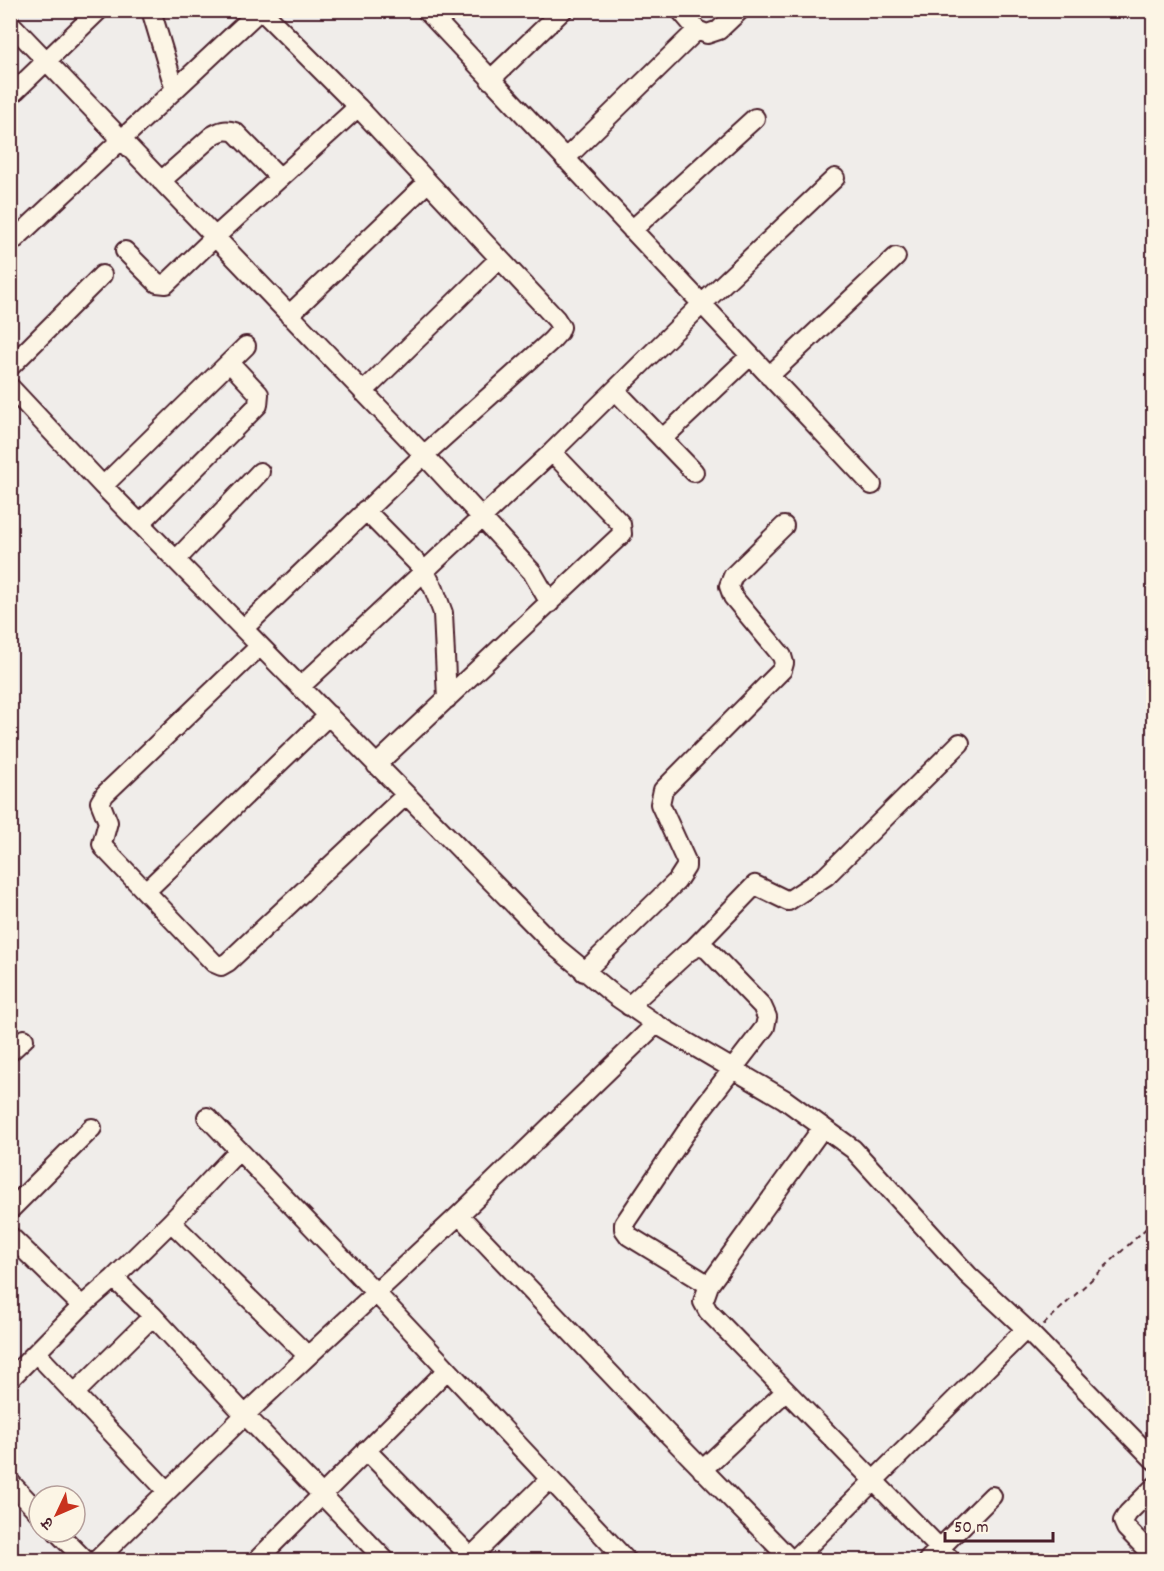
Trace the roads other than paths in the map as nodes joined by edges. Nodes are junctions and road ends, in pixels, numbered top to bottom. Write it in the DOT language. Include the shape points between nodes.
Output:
graph roads {
  1 [pos="151,10"];
  2 [pos="261,10"];
  3 [pos="426,10"];
  4 [pos="563,10"];
  5 [pos="680,10"];
  6 [pos="740,10"];
  7 [pos="90,13"];
  8 [pos="10,23"];
  9 [pos="697,30"];
  10 [pos="47,60"];
  11 [pos="490,80"];
  12 [pos="175,90"];
  13 [pos="10,96"];
  14 [pos="358,107"];
  15 [pos="755,118"];
  16 [pos="122,139"];
  17 [pos="565,159"];
  18 [pos="280,178"];
  19 [pos="835,178"];
  20 [pos="162,181"];
  21 [pos="428,182"];
  22 [pos="632,230"];
  23 [pos="215,237"];
  24 [pos="13,241"];
  25 [pos="125,251"];
  26 [pos="896,257"];
  27 [pos="499,259"];
  28 [pos="102,275"];
  29 [pos="702,304"];
  30 [pos="289,315"];
  31 [pos="246,346"];
  32 [pos="750,356"];
  33 [pos="230,363"];
  34 [pos="10,367"];
  35 [pos="769,376"];
  36 [pos="10,387"];
  37 [pos="615,390"];
  38 [pos="363,392"];
  39 [pos="662,439"];
  40 [pos="552,452"];
  41 [pos="424,455"];
  42 [pos="260,472"];
  43 [pos="694,472"];
  44 [pos="872,485"];
  45 [pos="103,486"];
  46 [pos="366,510"];
  47 [pos="480,518"];
  48 [pos="140,524"];
  49 [pos="784,526"];
  50 [pos="176,560"];
  51 [pos="424,570"];
  52 [pos="550,603"];
  53 [pos="244,628"];
  54 [pos="260,646"];
  55 [pos="300,687"];
  56 [pos="447,699"];
  57 [pos="329,716"];
  58 [pos="960,743"];
  59 [pos="376,765"];
  60 [pos="406,795"];
  61 [pos="146,891"];
  62 [pos="694,948"];
  63 [pos="584,972"];
  64 [pos="629,1006"];
  65 [pos="656,1024"];
  66 [pos="732,1069"];
  67 [pos="207,1117"];
  68 [pos="824,1127"];
  69 [pos="92,1128"];
  70 [pos="239,1150"];
  71 [pos="10,1210"];
  72 [pos="459,1215"];
  73 [pos="171,1222"];
  74 [pos="10,1236"];
  75 [pos="114,1278"];
  76 [pos="709,1286"];
  77 [pos="375,1292"];
  78 [pos="82,1306"];
  79 [pos="153,1316"];
  80 [pos="1029,1332"];
  81 [pos="37,1354"];
  82 [pos="308,1356"];
  83 [pos="447,1370"];
  84 [pos="10,1379"];
  85 [pos="786,1391"];
  86 [pos="75,1393"];
  87 [pos="245,1415"];
  88 [pos="366,1450"];
  89 [pos="1153,1459"];
  90 [pos="702,1470"];
  91 [pos="549,1480"];
  92 [pos="875,1481"];
  93 [pos="10,1482"];
  94 [pos="1154,1487"];
  95 [pos="166,1490"];
  96 [pos="321,1495"];
  97 [pos="993,1496"];
  98 [pos="27,1500"];
  99 [pos="69,1544"];
  100 [pos="940,1557"];
  101 [pos="1154,1557"];
  102 [pos="471,1559"];
  103 [pos="85,1560"];
  104 [pos="97,1560"];
  105 [pos="257,1560"];
  106 [pos="385,1560"];
  107 [pos="627,1560"];
  108 [pos="793,1560"];
  1 -- 12 [label="street"];
  2 -- 12 [label="street"];
  2 -- 14 [label="street"];
  3 -- 11 [label="street"];
  4 -- 11 [label="street"];
  5 -- 9 [label="street"];
  6 -- 9 [label="street" via="713,33"];
  7 -- 10 [label="street"];
  8 -- 10 [label="street"];
  9 -- 17 [label="street"];
  10 -- 13 [label="street"];
  10 -- 16 [label="street"];
  11 -- 17 [label="street"];
  12 -- 16 [label="street"];
  14 -- 18 [label="street"];
  14 -- 21 [label="street"];
  15 -- 22 [label="street"];
  16 -- 20 [label="street"];
  16 -- 24 [label="street"];
  17 -- 22 [label="street"];
  18 -- 20 [label="street" via="235,132 228,130 212,136"];
  18 -- 23 [label="street"];
  19 -- 29 [label="street"];
  20 -- 23 [label="street"];
  21 -- 27 [label="street"];
  21 -- 30 [label="street"];
  22 -- 29 [label="street"];
  23 -- 25 [label="street" via="166,284 157,283"];
  23 -- 30 [label="street"];
  26 -- 35 [label="street"];
  27 -- 38 [label="street"];
  27 -- 41 [label="street" via="561,327"];
  28 -- 34 [label="street"];
  29 -- 32 [label="street"];
  29 -- 37 [label="street"];
  30 -- 38 [label="street"];
  31 -- 33 [label="street"];
  32 -- 35 [label="street"];
  32 -- 39 [label="street"];
  33 -- 45 [label="street"];
  33 -- 48 [label="street" via="259,394 258,405"];
  35 -- 44 [label="street"];
  36 -- 45 [label="street"];
  37 -- 39 [label="street"];
  37 -- 40 [label="street"];
  38 -- 41 [label="street"];
  39 -- 43 [label="street"];
  40 -- 47 [label="street"];
  40 -- 52 [label="street" via="621,524 622,530 618,539"];
  41 -- 46 [label="street"];
  41 -- 47 [label="street"];
  42 -- 50 [label="street"];
  45 -- 48 [label="street"];
  46 -- 51 [label="street"];
  46 -- 53 [label="street"];
  47 -- 51 [label="street"];
  47 -- 52 [label="street" via="532,572"];
  48 -- 50 [label="street"];
  49 -- 63 [label="street" via="733,576 729,586 733,597 782,656 782,670 663,790 660,804 685,854 686,867 677,881"];
  50 -- 53 [label="street"];
  51 -- 55 [label="street"];
  51 -- 56 [label="street" via="443,613"];
  52 -- 56 [label="street"];
  53 -- 54 [label="street"];
  54 -- 55 [label="street"];
  54 -- 61 [label="street" via="101,798 108,822 102,844"];
  55 -- 57 [label="street"];
  56 -- 59 [label="street"];
  57 -- 59 [label="street"];
  57 -- 61 [label="street"];
  58 -- 62 [label="street" via="826,876 788,902 755,885"];
  59 -- 60 [label="street"];
  60 -- 61 [label="street" via="224,965 214,963"];
  60 -- 63 [label="street"];
  62 -- 64 [label="street"];
  62 -- 66 [label="street" via="708,950 762,1006 767,1017 765,1027"];
  63 -- 64 [label="street"];
  64 -- 65 [label="street"];
  65 -- 66 [label="street"];
  65 -- 72 [label="street"];
  66 -- 68 [label="street"];
  66 -- 76 [label="street" via="624,1224 629,1236"];
  67 -- 70 [label="street"];
  68 -- 76 [label="street"];
  68 -- 80 [label="street" via="853,1149 968,1275"];
  69 -- 71 [label="street"];
  70 -- 73 [label="street"];
  70 -- 77 [label="street"];
  72 -- 77 [label="street"];
  72 -- 90 [label="street"];
  73 -- 75 [label="street"];
  73 -- 82 [label="street"];
  74 -- 78 [label="street"];
  75 -- 78 [label="street"];
  75 -- 79 [label="street"];
  76 -- 85 [label="street" via="704,1306"];
  77 -- 82 [label="street"];
  77 -- 83 [label="street"];
  78 -- 81 [label="street"];
  79 -- 86 [label="street"];
  79 -- 87 [label="street"];
  80 -- 89 [label="street"];
  80 -- 92 [label="street"];
  81 -- 84 [label="street"];
  81 -- 86 [label="street"];
  82 -- 87 [label="street"];
  83 -- 88 [label="street"];
  83 -- 91 [label="street"];
  85 -- 90 [label="street"];
  85 -- 92 [label="street"];
  86 -- 95 [label="street"];
  87 -- 95 [label="street"];
  87 -- 96 [label="street"];
  88 -- 96 [label="street"];
  88 -- 102 [label="street"];
  90 -- 108 [label="street"];
  91 -- 102 [label="street"];
  91 -- 107 [label="street"];
  92 -- 100 [label="street"];
  92 -- 108 [label="street"];
  93 -- 98 [label="street"];
  94 -- 101 [label="street" via="1124,1521"];
  95 -- 104 [label="street"];
  96 -- 105 [label="street"];
  96 -- 106 [label="street"];
  97 -- 100 [label="street"];
  99 -- 103 [label="street"];
}
